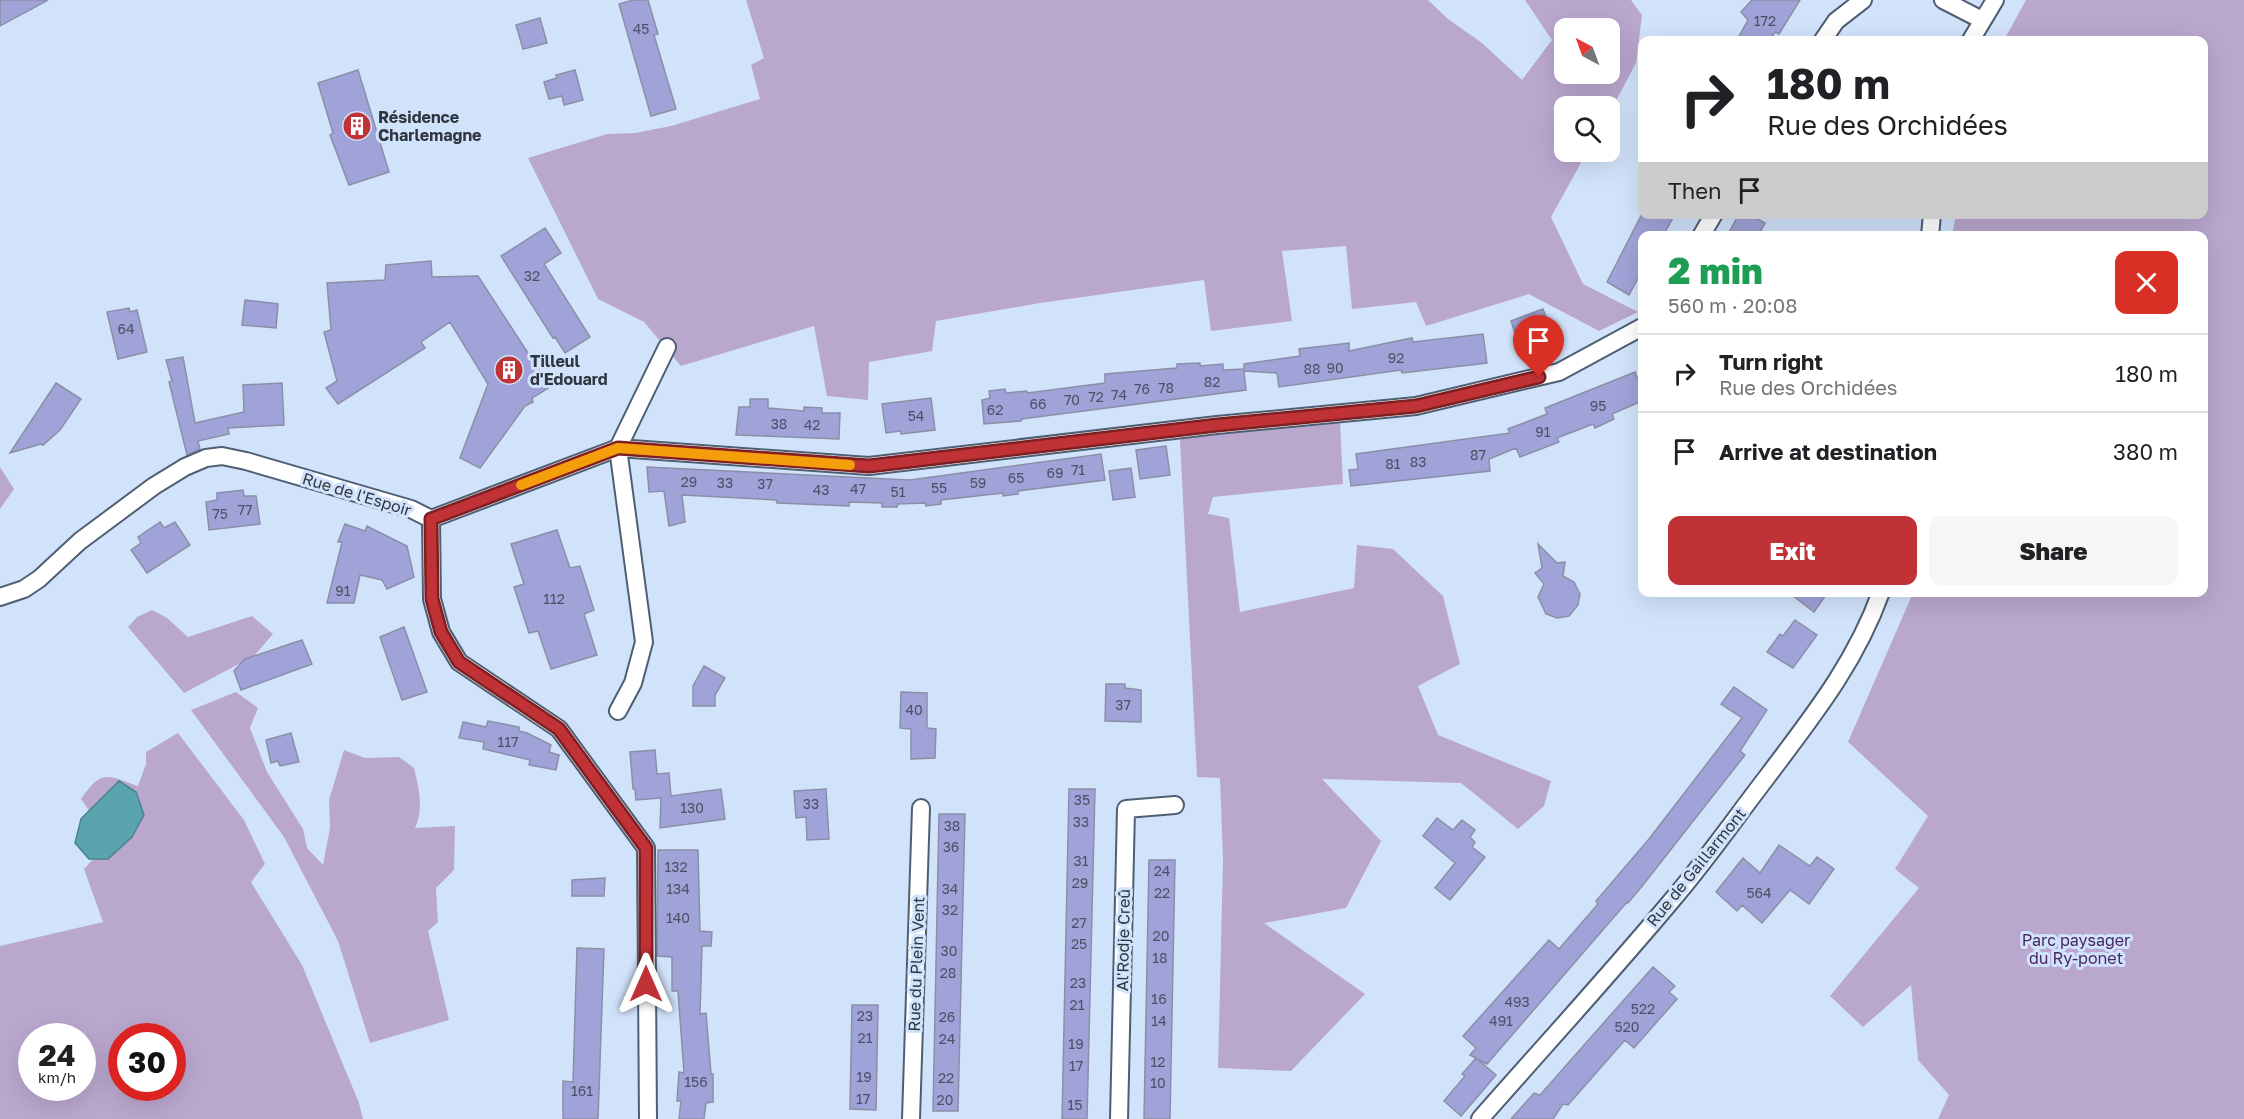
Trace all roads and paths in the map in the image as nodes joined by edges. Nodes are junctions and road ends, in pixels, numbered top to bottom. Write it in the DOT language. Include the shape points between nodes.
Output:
graph roads {
  1 [pos="1863,0"];
  2 [pos="1943,0"];
  3 [pos="1995,0"];
  4 [pos="1982,20"];
  5 [pos="1826,36"];
  6 [pos="1973,36"];
  7 [pos="1638,329"];
  8 [pos="667,347"];
  9 [pos="618,448"];
  10 [pos="431,519"];
  11 [pos="0,597"];
  12 [pos="1879,597"];
  13 [pos="618,711"];
  14 [pos="1175,805"];
  15 [pos="921,808"];
  16 [pos="648,1119"];
  17 [pos="911,1119"];
  18 [pos="1119,1119"];
  19 [pos="1479,1119"];
  1 -- 5 [label="street" via="1836,21"];
  2 -- 4 [label="street"];
  3 -- 4 [label="street"];
  4 -- 6 [label="street"];
  7 -- 9 [label="street" via="1559,372 1416,406 869,466"];
  8 -- 9 [label="street"];
  9 -- 10 [label="street"];
  9 -- 13 [label="street" via="644,642 633,683"];
  10 -- 11 [label="street, Rue de l'Espoir" via="411,509 246,461 222,456 206,458 154,486 80,541 39,579"];
  10 -- 16 [label="street, Rue de l'Espoir" via="432,599 441,632 459,662 559,729 646,848"];
  12 -- 19 [label="street, Rue de Gaillarmont" via="1853,657 1720,840"];
  14 -- 18 [label="street, Al'Rodje Creû" via="1126,809"];
  15 -- 17 [label="street, Rue du Plein Vent"];
}
